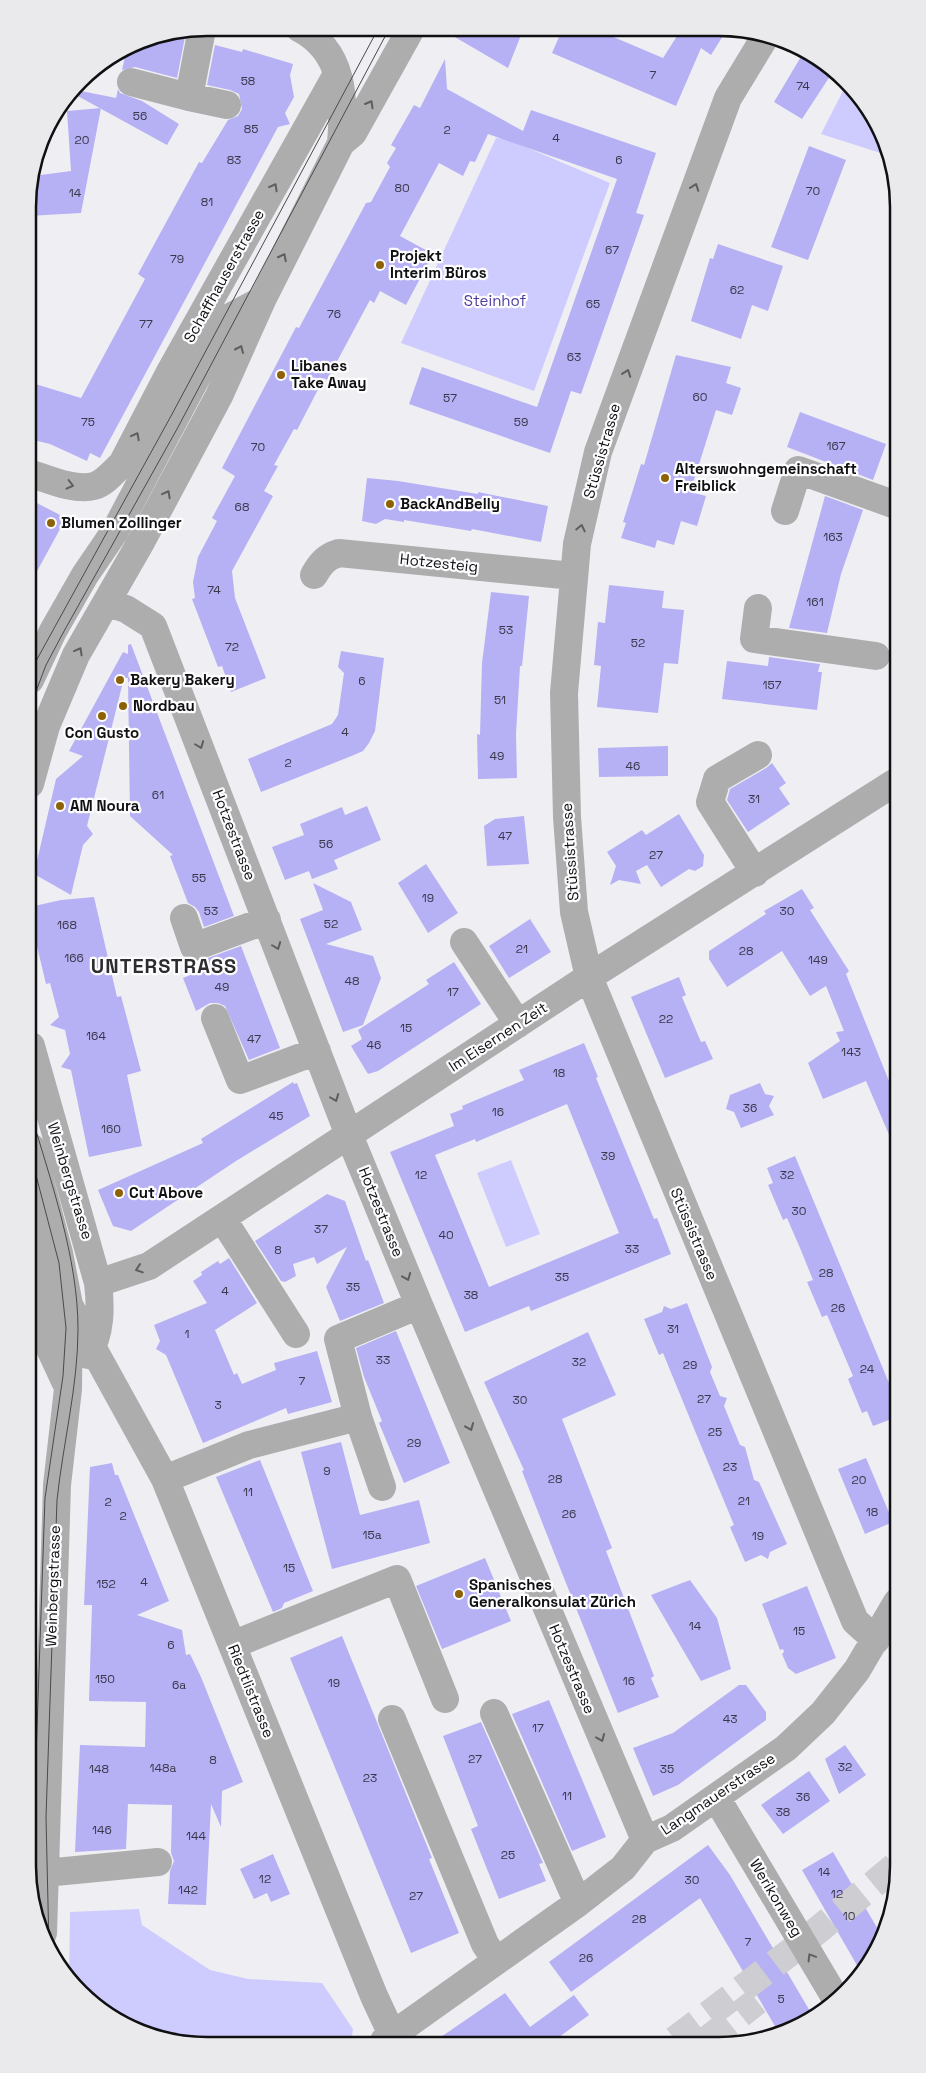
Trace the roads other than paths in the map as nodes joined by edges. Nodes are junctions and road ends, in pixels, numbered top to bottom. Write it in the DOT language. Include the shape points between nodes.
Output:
graph roads {
  1 [pos="200,37"];
  2 [pos="315,37"];
  3 [pos="407,37"];
  4 [pos="762,42"];
  5 [pos="337,74"];
  6 [pos="131,82"];
  7 [pos="189,97"];
  8 [pos="228,105"];
  9 [pos="341,143"];
  10 [pos="262,300"];
  11 [pos="37,475"];
  12 [pos="890,503"];
  13 [pos="785,511"];
  14 [pos="314,575"];
  15 [pos="573,576"];
  16 [pos="106,603"];
  17 [pos="758,608"];
  18 [pos="876,656"];
  19 [pos="37,666"];
  20 [pos="758,755"];
  21 [pos="37,763"];
  22 [pos="890,786"];
  23 [pos="755,873"];
  24 [pos="184,918"];
  25 [pos="267,920"];
  26 [pos="464,942"];
  27 [pos="589,977"];
  28 [pos="215,1018"];
  29 [pos="518,1024"];
  30 [pos="317,1051"];
  31 [pos="36,1065"];
  32 [pos="349,1135"];
  33 [pos="36,1168"];
  34 [pos="222,1218"];
  35 [pos="36,1256"];
  36 [pos="98,1283"];
  37 [pos="41,1295"];
  38 [pos="419,1305"];
  39 [pos="69,1317"];
  40 [pos="296,1334"];
  41 [pos="93,1347"];
  42 [pos="68,1389"];
  43 [pos="358,1417"];
  44 [pos="165,1479"];
  45 [pos="382,1487"];
  46 [pos="889,1616"];
  47 [pos="876,1640"];
  48 [pos="232,1645"];
  49 [pos="42,1659"];
  50 [pos="445,1699"];
  51 [pos="494,1714"];
  52 [pos="392,1719"];
  53 [pos="40,1751"];
  54 [pos="716,1797"];
  55 [pos="646,1840"];
  56 [pos="158,1862"];
  57 [pos="45,1873"];
  58 [pos="578,1903"];
  59 [pos="44,1915"];
  60 [pos="496,1961"];
  61 [pos="833,1993"];
  62 [pos="389,2037"];
  63 [pos="393,2037"];
  1 -- 7 [label="street"];
  2 -- 5 [label="street" via="326,49"];
  9 -- 3 [label="street, one-way" via="353,133"];
  15 -- 4 [label="street, Stüssistrasse, one-way" via="598,452 627,370 728,98"];
  5 -- 9 [label="street" via="343,94"];
  11 -- 5 [label="street, Schaffhauserstrasse, one-way" via="77,487 93,486 122,464"];
  6 -- 7 [label="street"];
  7 -- 8 [label="street"];
  10 -- 9 [label="street, one-way"];
  16 -- 10 [label="street, one-way" via="219,396"];
  10 -- 19 [label="street, Schaffhauserstrasse" via="228,318 115,531 80,583"];
  12 -- 13 [label="street" via="798,470"];
  14 -- 15 [label="street, Hotzesteig" via="320,564 339,553"];
  15 -- 27 [label="street, Stüssistrasse" via="564,693 567,817 574,912"];
  21 -- 16 [label="street, one-way" via="58,695 76,655"];
  16 -- 25 [label="street, Hotzestrasse, one-way" via="126,610 153,626"];
  17 -- 18 [label="street" via="754,639"];
  20 -- 23 [label="street" via="717,780 710,802"];
  22 -- 23 [label="street, Im Eisernen Zeit"];
  23 -- 27 [label="street, Im Eisernen Zeit"];
  24 -- 25 [label="street" via="194,947"];
  25 -- 30 [label="street, Hotzestrasse, one-way"];
  26 -- 29 [label="street"];
  27 -- 29 [label="street, Im Eisernen Zeit"];
  27 -- 47 [label="street, Stüssistrasse" via="855,1621"];
  28 -- 30 [label="street" via="240,1080"];
  29 -- 32 [label="street, Im Eisernen Zeit"];
  30 -- 32 [label="street, Hotzestrasse, one-way"];
  31 -- 36 [label="street, Weinbergstrasse"];
  32 -- 34 [label="street, Im Eisernen Zeit"];
  32 -- 38 [label="street, Hotzestrasse, one-way"];
  33 -- 39 [label="street, Weinbergstrasse" via="59,1253"];
  34 -- 36 [label="street, Im Eisernen Zeit, one-way" via="149,1266"];
  34 -- 40 [label="street"];
  35 -- 37 [label="street"];
  36 -- 41 [label="street, Weinbergstrasse" via="102,1309"];
  37 -- 39 [label="street"];
  37 -- 42 [label="street" via="46,1340"];
  38 -- 43 [label="street" via="338,1339"];
  38 -- 55 [label="street, Hotzestrasse, one-way"];
  39 -- 41 [label="street"];
  39 -- 42 [label="street, Weinbergstrasse"];
  41 -- 42 [label="street, Weinbergstrasse"];
  41 -- 44 [label="street, Riedtlistrasse"];
  42 -- 49 [label="street, Weinbergstrasse"];
  43 -- 44 [label="street" via="249,1445"];
  43 -- 45 [label="street"];
  44 -- 48 [label="street, Riedtlistrasse"];
  46 -- 47 [label="street, Langmauerstrasse"];
  47 -- 54 [label="street, Langmauerstrasse" via="857,1670 813,1723 786,1748"];
  48 -- 50 [label="street" via="397,1579"];
  48 -- 62 [label="street, Riedtlistrasse"];
  49 -- 53 [label="street, Weinbergstrasse"];
  51 -- 58 [label="street"];
  52 -- 60 [label="street" via="485,1944"];
  53 -- 57 [label="street, Weinbergstrasse"];
  54 -- 55 [label="street, Langmauerstrasse" via="672,1828"];
  61 -- 54 [label="street, Werikonweg, one-way"];
  55 -- 58 [label="street, Langmauerstrasse" via="623,1868"];
  56 -- 57 [label="street"];
  57 -- 59 [label="street, Weinbergstrasse"];
  58 -- 60 [label="street, Langmauerstrasse"];
  60 -- 63 [label="street, Langmauerstrasse"];
}
